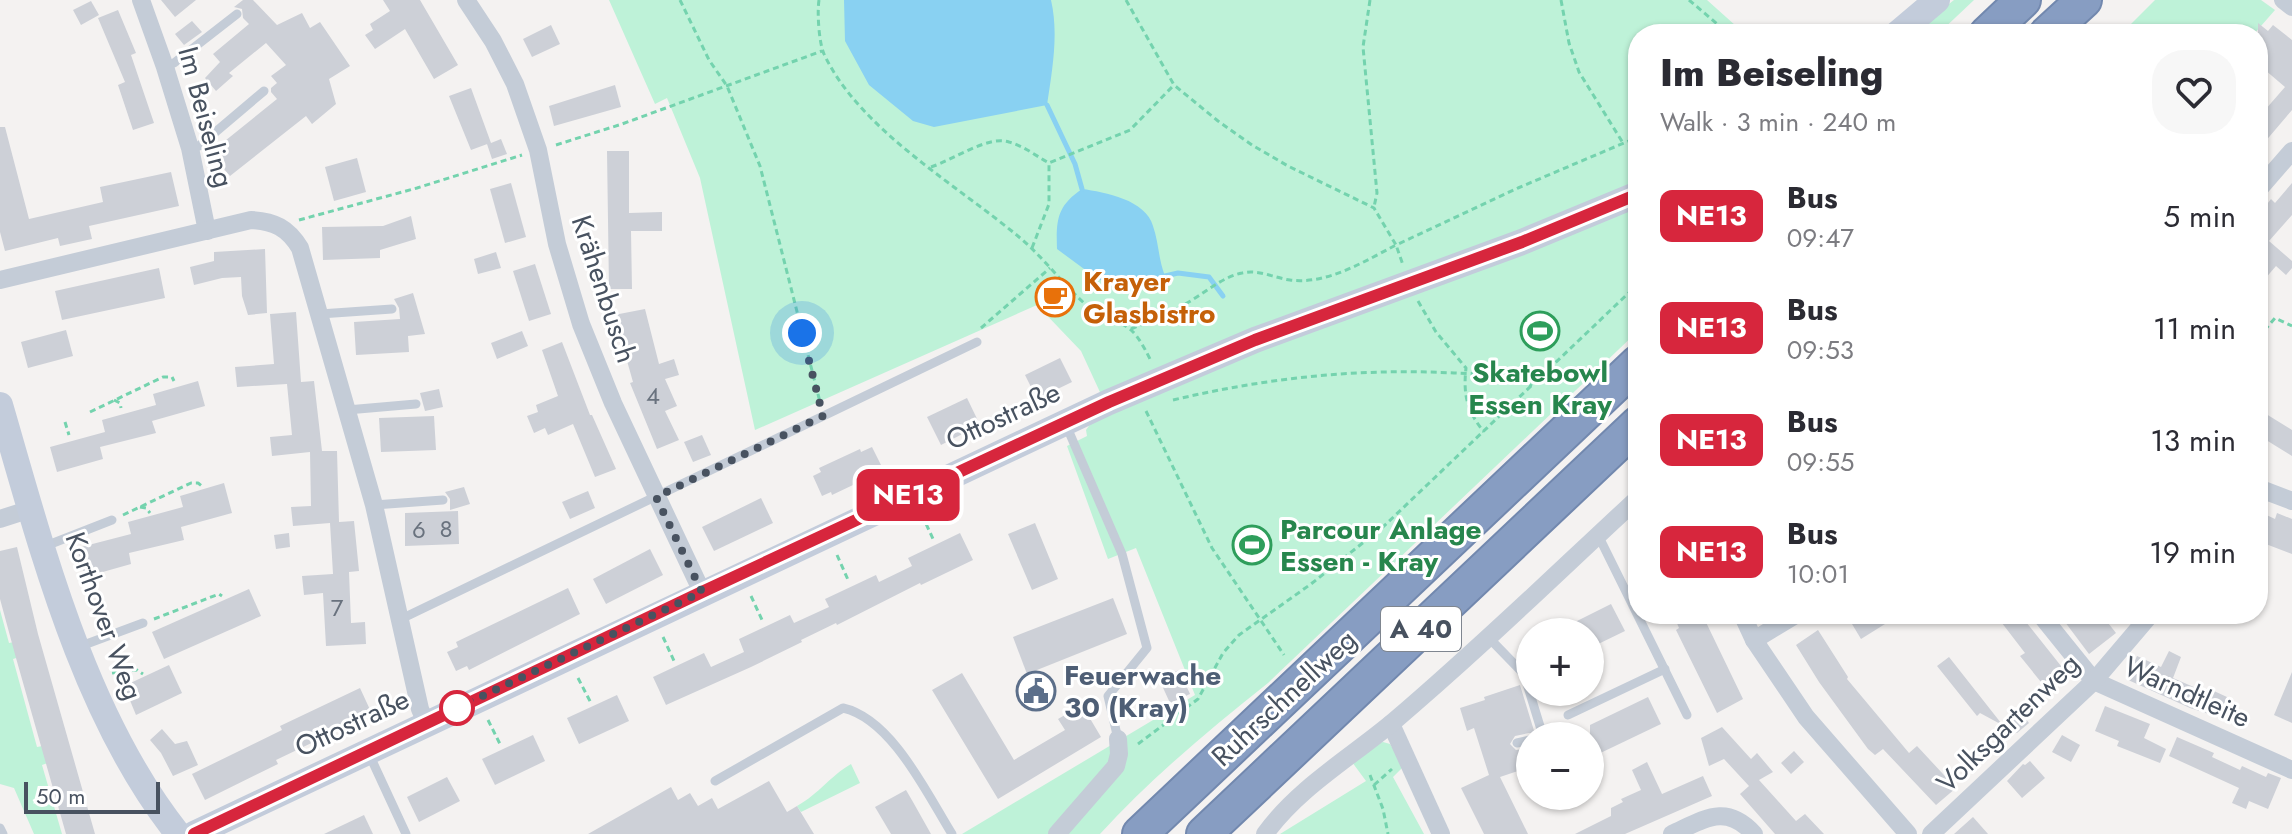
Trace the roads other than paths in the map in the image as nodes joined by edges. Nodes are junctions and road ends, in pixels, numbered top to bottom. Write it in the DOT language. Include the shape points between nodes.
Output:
graph roads {
  1 [pos="141,0"];
  2 [pos="466,0"];
  3 [pos="1937,0"];
  4 [pos="2023,0"];
  5 [pos="2084,0"];
  6 [pos="2283,0"];
  7 [pos="2292,7"];
  8 [pos="237,14"];
  9 [pos="1909,24"];
  10 [pos="1998,24"];
  11 [pos="2058,24"];
  12 [pos="165,67"];
  13 [pos="264,91"];
  14 [pos="190,148"];
  15 [pos="2292,151"];
  16 [pos="2268,179"];
  17 [pos="1628,198"];
  18 [pos="207,231"];
  19 [pos="0,280"];
  20 [pos="392,309"];
  21 [pos="320,314"];
  22 [pos="977,342"];
  23 [pos="1628,372"];
  24 [pos="416,404"];
  25 [pos="0,405"];
  26 [pos="347,410"];
  27 [pos="1065,422"];
  28 [pos="1628,433"];
  29 [pos="2268,492"];
  30 [pos="656,497"];
  31 [pos="443,500"];
  32 [pos="2292,501"];
  33 [pos="374,505"];
  34 [pos="1628,507"];
  35 [pos="31,509"];
  36 [pos="0,519"];
  37 [pos="112,520"];
  38 [pos="1598,535"];
  39 [pos="43,547"];
  40 [pos="702,592"];
  41 [pos="1628,595"];
  42 [pos="401,619"];
  43 [pos="143,623"];
  44 [pos="1642,624"];
  45 [pos="1747,624"];
  46 [pos="1780,624"];
  47 [pos="2048,624"];
  48 [pos="2142,624"];
  49 [pos="1489,638"];
  50 [pos="1754,640"];
  51 [pos="77,648"];
  52 [pos="1665,669"];
  53 [pos="2094,681"];
  54 [pos="1568,715"];
  55 [pos="1687,715"];
  56 [pos="1539,722"];
  57 [pos="426,723"];
  58 [pos="1391,724"];
  59 [pos="1119,747"];
  60 [pos="368,751"];
  61 [pos="2292,770"];
  62 [pos="715,781"];
  63 [pos="0,828"];
  64 [pos="3,834"];
  65 [pos="178,834"];
  66 [pos="194,834"];
  67 [pos="406,834"];
  68 [pos="952,834"];
  69 [pos="1057,834"];
  70 [pos="1140,834"];
  71 [pos="1204,834"];
  72 [pos="1265,834"];
  73 [pos="1441,834"];
  74 [pos="1672,834"];
  75 [pos="1754,834"];
  76 [pos="1908,834"];
  77 [pos="1931,834"];
  1 -- 12 [label="street, Im Beiseling"];
  2 -- 30 [label="street, Krähenbusch" via="515,84 538,150 557,244 581,324"];
  3 -- 9 [label="street"];
  4 -- 10 [label="highway"];
  5 -- 11 [label="highway"];
  6 -- 7 [label="street"];
  8 -- 12 [label="lane"];
  12 -- 14 [label="street, Im Beiseling"];
  13 -- 14 [label="lane"];
  14 -- 18 [label="street, Im Beiseling"];
  15 -- 16 [label="street"];
  17 -- 27 [label="street, Ottostraße" via="1255,340 1160,392"];
  18 -- 19 [label="street"];
  18 -- 21 [label="street, Im Beiseling" via="251,220 287,230 300,248"];
  20 -- 21 [label="lane"];
  21 -- 26 [label="street, Im Beiseling"];
  22 -- 30 [label="lane"];
  23 -- 70 [label="highway, Ruhrschnellweg / A 40"];
  24 -- 26 [label="lane"];
  25 -- 35 [label="street, Korthover Weg"];
  26 -- 33 [label="street, Im Beiseling"];
  27 -- 40 [label="street, Ottostraße"];
  27 -- 59 [label="lane" via="1122,554 1147,648 1108,696"];
  28 -- 71 [label="highway, Ruhrschnellweg / A 40"];
  29 -- 32 [label="street"];
  30 -- 40 [label="street, Krähenbusch"];
  30 -- 42 [label="lane"];
  31 -- 33 [label="lane"];
  33 -- 42 [label="street, Im Beiseling"];
  34 -- 38 [label="street"];
  35 -- 36 [label="street"];
  35 -- 39 [label="street, Korthover Weg"];
  37 -- 39 [label="lane"];
  38 -- 41 [label="lane"];
  38 -- 49 [label="street"];
  39 -- 51 [label="street, Korthover Weg"];
  40 -- 57 [label="street, Ottostraße"];
  42 -- 57 [label="street, Im Beiseling"];
  43 -- 51 [label="lane"];
  44 -- 52 [label="lane"];
  45 -- 50 [label="street"];
  46 -- 50 [label="street"];
  47 -- 53 [label="street, Warndtleite"];
  48 -- 53 [label="street, Volksgartenweg"];
  49 -- 56 [label="lane" via="1524,674"];
  49 -- 58 [label="street"];
  50 -- 76 [label="street" via="1806,717"];
  51 -- 65 [label="street, Korthover Weg" via="134,772"];
  52 -- 54 [label="lane"];
  52 -- 55 [label="lane"];
  53 -- 61 [label="street, Warndtleite"];
  53 -- 77 [label="street, Volksgartenweg"];
  57 -- 60 [label="street, Ottostraße"];
  58 -- 72 [label="street" via="1281,810"];
  58 -- 73 [label="street"];
  59 -- 69 [label="street" via="1116,766"];
  60 -- 66 [label="street, Ottostraße"];
  60 -- 67 [label="lane"];
  62 -- 68 [label="lane" via="843,708 859,712 898,748"];
  63 -- 64 [label="lane"];
  74 -- 75 [label="street" via="1721,815 1743,822"];
}
